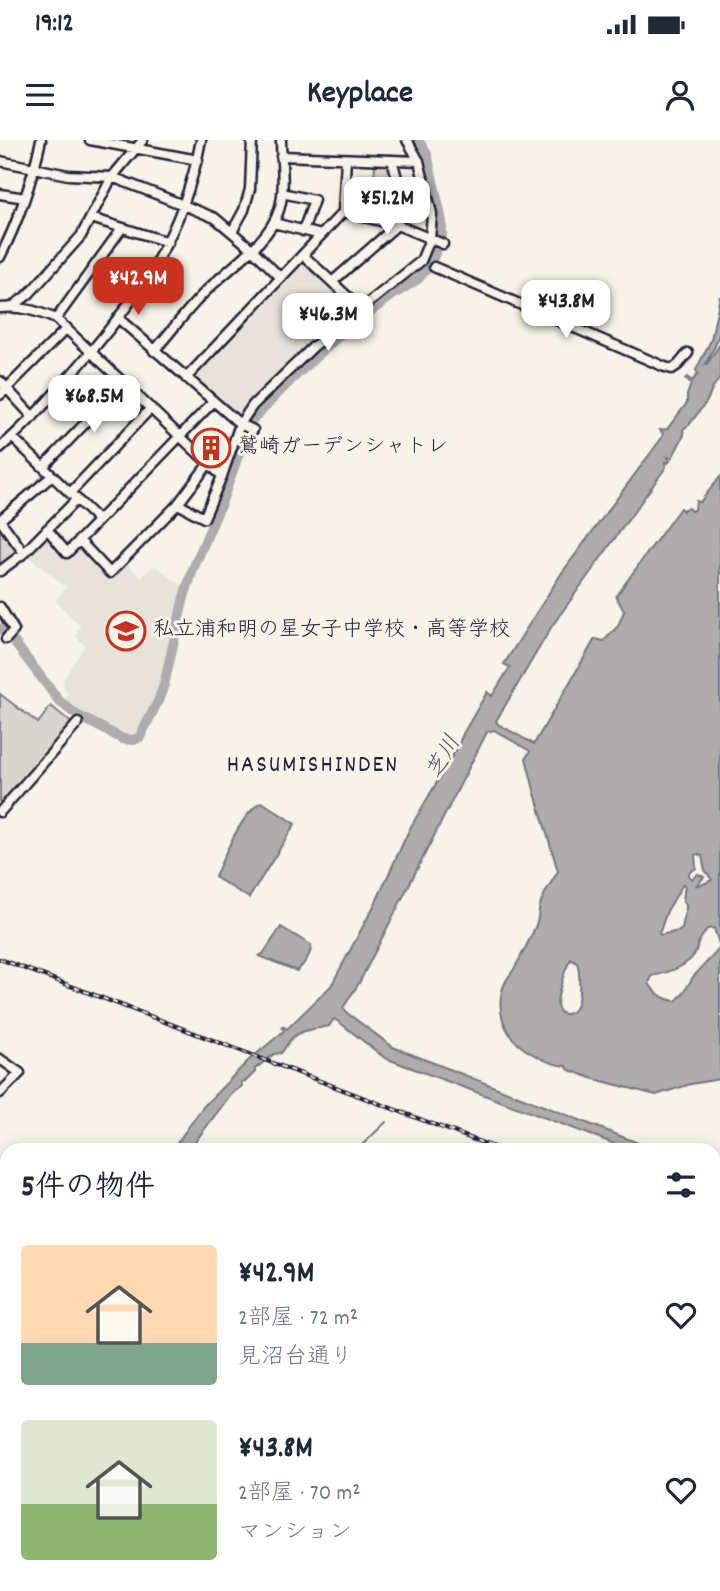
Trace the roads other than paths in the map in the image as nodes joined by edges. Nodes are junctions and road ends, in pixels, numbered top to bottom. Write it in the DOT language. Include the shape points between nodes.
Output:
graph roads {
  1 [pos="41,140"];
  2 [pos="90,140"];
  3 [pos="142,140"];
  4 [pos="201,140"];
  5 [pos="252,140"];
  6 [pos="281,140"];
  7 [pos="407,140"];
  8 [pos="135,149"];
  9 [pos="281,156"];
  10 [pos="346,159"];
  11 [pos="0,160"];
  12 [pos="198,160"];
  13 [pos="392,160"];
  14 [pos="419,161"];
  15 [pos="35,167"];
  16 [pos="112,177"];
  17 [pos="282,193"];
  18 [pos="0,194"];
  19 [pos="26,198"];
  20 [pos="183,206"];
  21 [pos="343,212"];
  22 [pos="91,218"];
  23 [pos="274,223"];
  24 [pos="397,225"];
  25 [pos="122,228"];
  26 [pos="303,231"];
  27 [pos="232,232"];
  28 [pos="321,235"];
  29 [pos="168,242"];
  30 [pos="436,242"];
  31 [pos="252,249"];
  32 [pos="303,255"];
  33 [pos="0,257"];
  34 [pos="434,267"];
  35 [pos="281,278"];
  36 [pos="331,282"];
  37 [pos="0,307"];
  38 [pos="12,307"];
  39 [pos="360,309"];
  40 [pos="56,319"];
  41 [pos="118,319"];
  42 [pos="67,328"];
  43 [pos="91,351"];
  44 [pos="154,351"];
  45 [pos="688,353"];
  46 [pos="186,378"];
  47 [pos="0,380"];
  48 [pos="124,383"];
  49 [pos="4,392"];
  50 [pos="213,402"];
  51 [pos="151,408"];
  52 [pos="33,417"];
  53 [pos="246,427"];
  54 [pos="180,435"];
  55 [pos="12,438"];
  56 [pos="0,448"];
  57 [pos="209,463"];
  58 [pos="43,467"];
  59 [pos="52,476"];
  60 [pos="222,476"];
  61 [pos="73,496"];
  62 [pos="178,504"];
  63 [pos="0,520"];
  64 [pos="99,520"];
  65 [pos="47,529"];
  66 [pos="79,540"];
  67 [pos="24,553"];
  68 [pos="0,571"];
  69 [pos="0,607"];
  70 [pos="4,620"];
  71 [pos="6,639"];
  72 [pos="78,723"];
  73 [pos="0,812"];
  74 [pos="0,1059"];
  75 [pos="0,1093"];
  1 -- 15 [label="street"];
  2 -- 8 [label="street"];
  3 -- 8 [label="street"];
  4 -- 12 [label="street"];
  5 -- 27 [label="street" via="250,189"];
  6 -- 9 [label="street"];
  7 -- 14 [label="street"];
  8 -- 12 [label="street"];
  8 -- 16 [label="street"];
  9 -- 10 [label="street"];
  9 -- 17 [label="street"];
  10 -- 13 [label="street"];
  10 -- 21 [label="street"];
  11 -- 15 [label="street"];
  12 -- 20 [label="street"];
  13 -- 14 [label="street"];
  13 -- 24 [label="street" via="401,192"];
  14 -- 30 [label="street"];
  15 -- 16 [label="street" via="68,175"];
  15 -- 19 [label="street"];
  16 -- 20 [label="street"];
  16 -- 22 [label="street"];
  17 -- 23 [label="street"];
  17 -- 26 [label="street" via="314,200"];
  18 -- 19 [label="street"];
  19 -- 33 [label="street"];
  20 -- 27 [label="street" via="215,218"];
  20 -- 29 [label="street"];
  21 -- 24 [label="street"];
  21 -- 28 [label="street"];
  22 -- 25 [label="street"];
  22 -- 38 [label="street" via="60,261"];
  23 -- 26 [label="street"];
  23 -- 31 [label="street"];
  24 -- 30 [label="street"];
  24 -- 36 [label="street"];
  25 -- 29 [label="street"];
  25 -- 40 [label="street"];
  26 -- 28 [label="street"];
  27 -- 31 [label="street"];
  28 -- 32 [label="street"];
  29 -- 41 [label="street"];
  30 -- 39 [label="street" via="421,261"];
  31 -- 35 [label="street"];
  31 -- 44 [label="street" via="202,295"];
  32 -- 35 [label="street"];
  32 -- 36 [label="street"];
  34 -- 45 [label="street" via="665,367 672,369"];
  35 -- 46 [label="street"];
  36 -- 39 [label="street"];
  37 -- 38 [label="street"];
  38 -- 40 [label="street"];
  39 -- 53 [label="street" via="253,405"];
  40 -- 42 [label="street"];
  41 -- 43 [label="street"];
  41 -- 44 [label="street"];
  42 -- 43 [label="street"];
  42 -- 49 [label="street"];
  43 -- 48 [label="street"];
  43 -- 52 [label="street"];
  44 -- 46 [label="street"];
  46 -- 50 [label="street"];
  47 -- 49 [label="street"];
  48 -- 51 [label="street"];
  48 -- 58 [label="street"];
  49 -- 52 [label="street"];
  50 -- 53 [label="street"];
  50 -- 54 [label="street"];
  51 -- 54 [label="street"];
  51 -- 61 [label="street"];
  52 -- 55 [label="street"];
  53 -- 60 [label="street"];
  54 -- 57 [label="street"];
  54 -- 64 [label="street"];
  55 -- 56 [label="street"];
  55 -- 58 [label="street"];
  57 -- 60 [label="street"];
  57 -- 62 [label="street"];
  58 -- 59 [label="street"];
  59 -- 61 [label="street"];
  59 -- 63 [label="street"];
  60 -- 62 [label="street" via="204,518"];
  61 -- 64 [label="street"];
  61 -- 65 [label="street"];
  62 -- 66 [label="street" via="110,572"];
  63 -- 67 [label="street"];
  64 -- 66 [label="street"];
  65 -- 66 [label="street" via="67,553"];
  65 -- 67 [label="street"];
  67 -- 68 [label="street"];
  69 -- 70 [label="street"];
  70 -- 71 [label="street" via="14,630"];
  72 -- 73 [label="street"];
  74 -- 75 [label="street" via="20,1073"];
}
